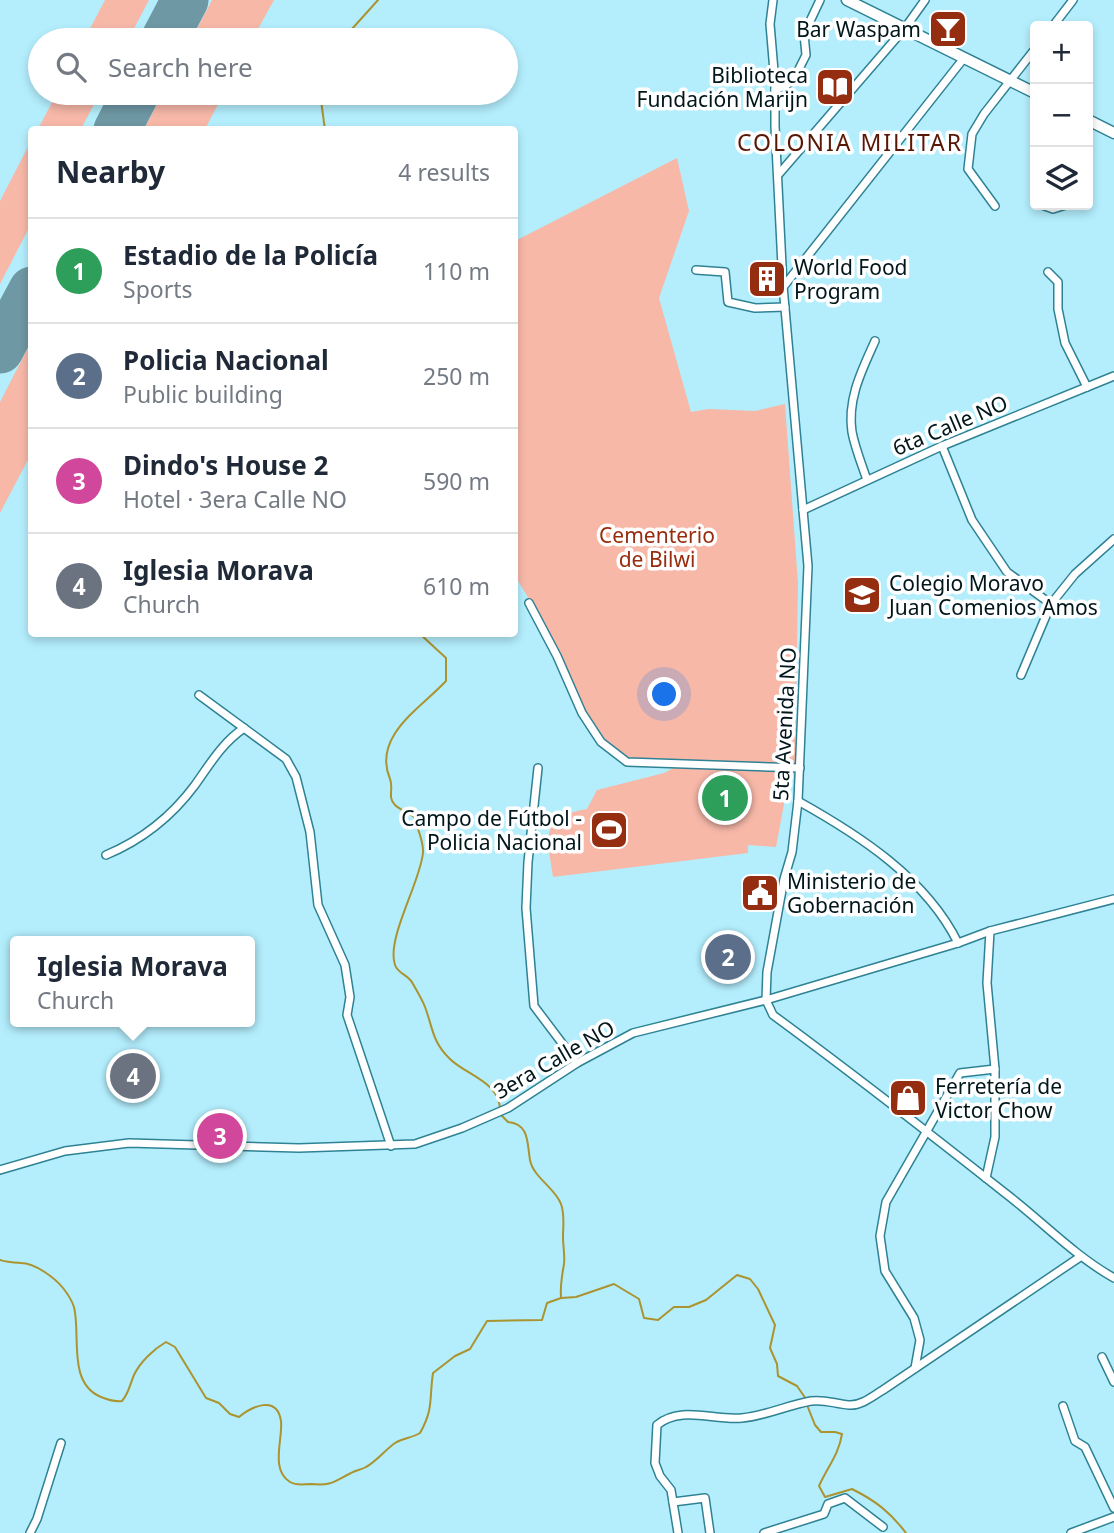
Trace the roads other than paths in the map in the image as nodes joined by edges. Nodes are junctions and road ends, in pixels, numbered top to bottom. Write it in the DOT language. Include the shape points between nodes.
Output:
graph roads {
  1 [pos="773,0"];
  2 [pos="820,0"];
  3 [pos="847,0"];
  4 [pos="925,0"];
  5 [pos="1073,0"];
  6 [pos="1057,21"];
  7 [pos="905,28"];
  8 [pos="1030,56"];
  9 [pos="964,58"];
  10 [pos="1011,81"];
  11 [pos="775,90"];
  12 [pos="1030,90"];
  13 [pos="1093,122"];
  14 [pos="1114,133"];
  15 [pos="778,176"];
  16 [pos="995,206"];
  17 [pos="696,270"];
  18 [pos="1048,272"];
  19 [pos="783,286"];
  20 [pos="785,307"];
  21 [pos="874,341"];
  22 [pos="1114,376"];
  23 [pos="1087,387"];
  24 [pos="942,446"];
  25 [pos="867,480"];
  26 [pos="803,510"];
  27 [pos="1114,538"];
  28 [pos="528,603"];
  29 [pos="1051,604"];
  30 [pos="1021,675"];
  31 [pos="200,695"];
  32 [pos="244,728"];
  33 [pos="538,768"];
  34 [pos="800,768"];
  35 [pos="799,801"];
  36 [pos="106,855"];
  37 [pos="1114,899"];
  38 [pos="990,931"];
  39 [pos="958,943"];
  40 [pos="765,1000"];
  41 [pos="577,1063"];
  42 [pos="995,1069"];
  43 [pos="927,1130"];
  44 [pos="391,1146"];
  45 [pos="0,1170"];
  46 [pos="986,1178"];
  47 [pos="1080,1257"];
  48 [pos="1114,1278"];
  49 [pos="1102,1357"];
  50 [pos="915,1368"];
  51 [pos="1114,1382"];
  52 [pos="1063,1406"];
  53 [pos="61,1443"];
  54 [pos="673,1502"];
  55 [pos="1114,1508"];
  56 [pos="1114,1517"];
  57 [pos="883,1527"];
  58 [pos="776,1532"];
  59 [pos="30,1533"];
  60 [pos="678,1533"];
  61 [pos="710,1533"];
  62 [pos="764,1533"];
  63 [pos="1071,1533"];
  1 -- 11 [label="street, 5ta Avenida NO" via="770,24"];
  2 -- 11 [label="street" via="804,34 806,55 796,75"];
  3 -- 7 [label="street"];
  4 -- 7 [label="street"];
  5 -- 6 [label="street"];
  7 -- 9 [label="street"];
  7 -- 15 [label="street"];
  8 -- 10 [label="street"];
  9 -- 10 [label="street"];
  9 -- 19 [label="street"];
  10 -- 12 [label="street"];
  10 -- 16 [label="street" via="972,134 968,169"];
  11 -- 15 [label="street, 5ta Avenida NO"];
  13 -- 14 [label="street"];
  15 -- 19 [label="street, 5ta Avenida NO"];
  17 -- 20 [label="street" via="725,272 728,302 754,309"];
  18 -- 23 [label="street" via="1058,282 1065,343"];
  19 -- 20 [label="street, 5ta Avenida NO"];
  20 -- 26 [label="street, 5ta Avenida NO"];
  21 -- 25 [label="street" via="852,401 852,432"];
  22 -- 23 [label="street, 6ta Calle NO"];
  23 -- 24 [label="street, 6ta Calle NO"];
  24 -- 25 [label="street, 6ta Calle NO"];
  24 -- 29 [label="street" via="972,520 1007,572"];
  25 -- 26 [label="street, 6ta Calle NO"];
  26 -- 34 [label="street, 5ta Avenida NO" via="808,566"];
  27 -- 29 [label="street"];
  28 -- 34 [label="street" via="582,713 601,742 627,762"];
  29 -- 30 [label="street"];
  31 -- 32 [label="street"];
  32 -- 36 [label="street" via="223,745 193,788 155,828"];
  32 -- 44 [label="street" via="286,759 296,777 310,832 318,905 345,965 347,1015"];
  33 -- 41 [label="street" via="526,908 534,1006"];
  34 -- 35 [label="street, 5ta Avenida NO"];
  35 -- 39 [label="street" via="862,839 886,860 931,903"];
  35 -- 40 [label="street, 5ta Avenida NO" via="774,926"];
  37 -- 38 [label="street, 3era Calle NO"];
  38 -- 39 [label="street, 3era Calle NO"];
  38 -- 42 [label="street" via="987,983"];
  39 -- 40 [label="street, 3era Calle NO"];
  40 -- 41 [label="street, 3era Calle NO" via="633,1033"];
  40 -- 43 [label="street" via="773,1015"];
  41 -- 44 [label="street, 3era Calle NO" via="508,1108 415,1144"];
  42 -- 43 [label="street" via="960,1073"];
  42 -- 46 [label="street" via="995,1137"];
  43 -- 46 [label="street"];
  43 -- 50 [label="street" via="886,1202 880,1236 885,1271 914,1318 920,1340"];
  44 -- 45 [label="street, 3era Calle NO" via="125,1143 65,1151"];
  46 -- 47 [label="street"];
  47 -- 48 [label="street"];
  47 -- 50 [label="street"];
  49 -- 51 [label="street"];
  50 -- 54 [label="street" via="860,1404 811,1401 742,1419 680,1415 665,1419 657,1425 655,1463"];
  52 -- 55 [label="street" via="1075,1441 1085,1447"];
  53 -- 59 [label="street"];
  54 -- 60 [label="street"];
  54 -- 61 [label="street" via="705,1498"];
  56 -- 63 [label="street"];
  57 -- 58 [label="street" via="845,1498 828,1504 824,1514"];
  58 -- 62 [label="street"];
}
